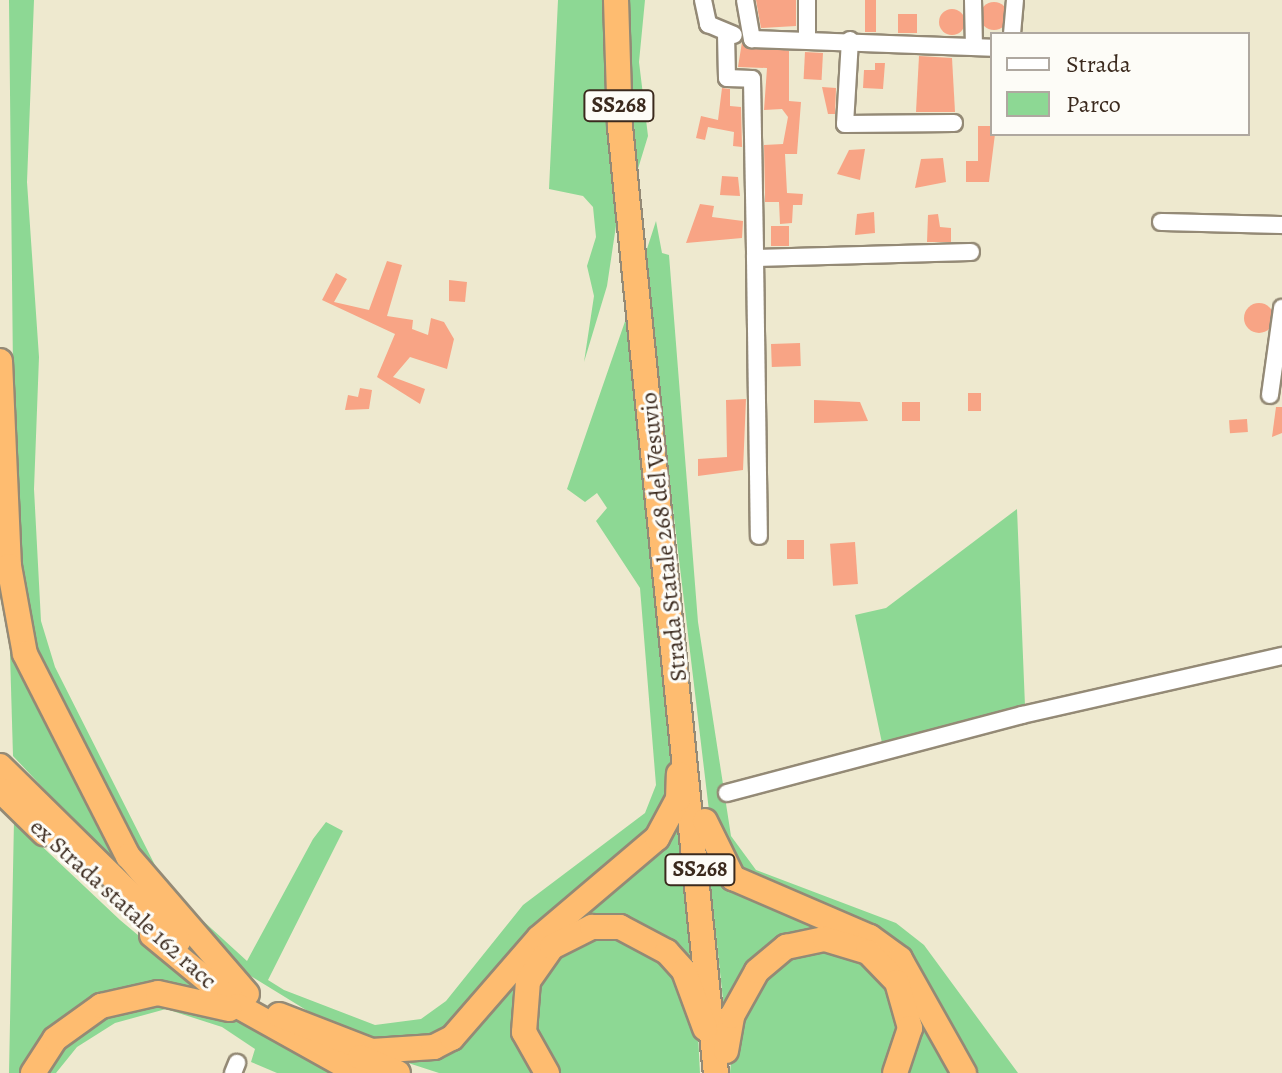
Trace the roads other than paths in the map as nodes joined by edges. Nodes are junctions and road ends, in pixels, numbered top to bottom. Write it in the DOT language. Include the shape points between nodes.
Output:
graph roads {
  1 [pos="616,0"];
  2 [pos="703,0"];
  3 [pos="745,0"];
  4 [pos="807,0"];
  5 [pos="973,0"];
  6 [pos="1015,0"];
  7 [pos="1012,32"];
  8 [pos="726,34"];
  9 [pos="747,34"];
  10 [pos="807,37"];
  11 [pos="850,40"];
  12 [pos="974,47"];
  13 [pos="990,48"];
  14 [pos="954,123"];
  15 [pos="1161,222"];
  16 [pos="1282,225"];
  17 [pos="971,252"];
  18 [pos="755,258"];
  19 [pos="1282,308"];
  20 [pos="0,361"];
  21 [pos="1270,395"];
  22 [pos="759,536"];
  23 [pos="677,656"];
  24 [pos="1282,656"];
  25 [pos="681,693"];
  26 [pos="0,766"];
  27 [pos="727,793"];
  28 [pos="10,795"];
  29 [pos="247,994"];
  30 [pos="279,1015"];
  31 [pos="306,1047"];
  32 [pos="351,1071"];
  33 [pos="33,1073"];
  34 [pos="398,1073"];
  35 [pos="547,1073"];
  36 [pos="707,1073"];
  37 [pos="719,1073"];
  38 [pos="895,1073"];
  39 [pos="964,1073"];
  1 -- 23 [label="highway, Strada Statale 268 del Vesuvio / SS268" via="629,211"];
  2 -- 8 [label="street" via="708,24"];
  3 -- 9 [label="street"];
  4 -- 10 [label="street"];
  5 -- 12 [label="street"];
  6 -- 7 [label="street"];
  8 -- 9 [label="street"];
  8 -- 18 [label="street" via="727,78 752,79"];
  9 -- 10 [label="street"];
  10 -- 11 [label="street"];
  11 -- 12 [label="street"];
  11 -- 14 [label="street" via="845,124"];
  12 -- 13 [label="street"];
  15 -- 16 [label="street"];
  17 -- 18 [label="street"];
  18 -- 22 [label="street"];
  19 -- 21 [label="street"];
  20 -- 29 [label="highway" via="9,566 29,665 128,856"];
  23 -- 25 [label="highway, Strada Statale 268 del Vesuvio / SS268"];
  23 -- 30 [label="highway" via="679,782 671,817 646,850 539,938 469,1024 434,1047 397,1053 372,1051"];
  24 -- 27 [label="street"];
  25 -- 37 [label="highway, Strada Statale 268 del Vesuvio / SS268"];
  25 -- 39 [label="highway" via="718,859 757,893 885,946 916,984"];
  26 -- 28 [label="highway"];
  28 -- 29 [label="highway, ex Strada statale 162 racc"];
  28 -- 31 [label="highway, ex Strada statale 162 racc" via="178,960"];
  29 -- 30 [label="highway, ex Strada statale 162 racc"];
  30 -- 34 [label="highway, ex Strada statale 162 racc"];
  31 -- 32 [label="highway, ex Strada statale 162 racc"];
  31 -- 33 [label="highway" via="217,1003 158,993 78,1020"];
  35 -- 36 [label="highway" via="524,1032 528,981 572,935 620,927 653,940 684,971 704,1021"];
  37 -- 38 [label="highway" via="732,1016 757,971 786,947 825,939 868,952 897,982 910,1028"];
}
